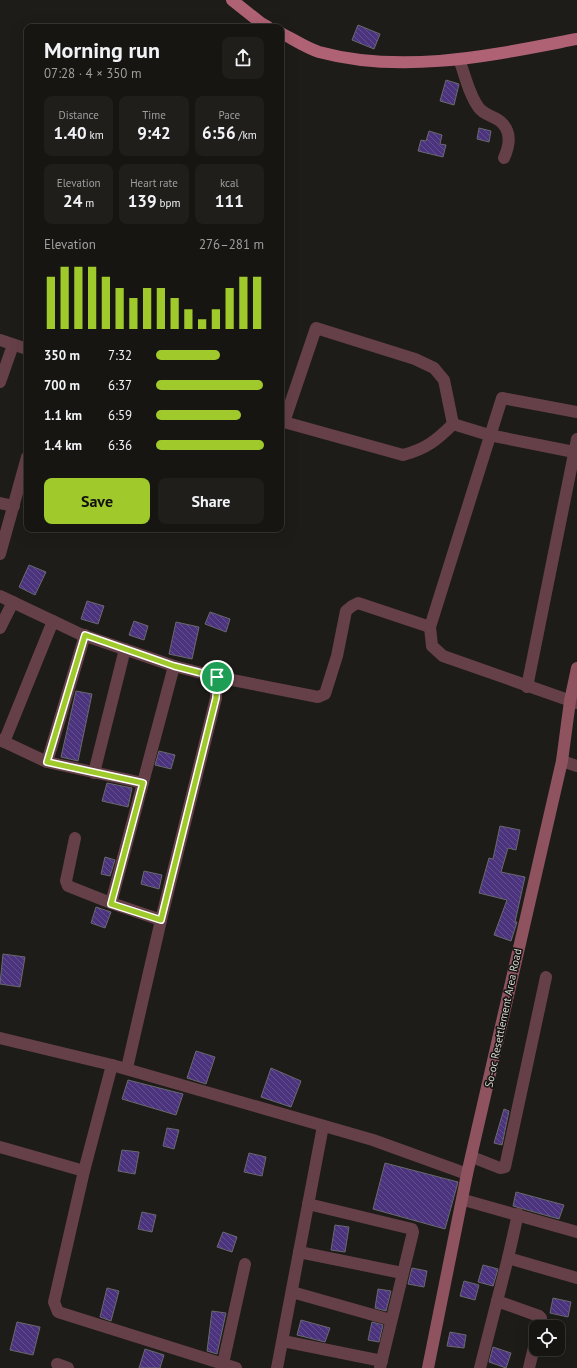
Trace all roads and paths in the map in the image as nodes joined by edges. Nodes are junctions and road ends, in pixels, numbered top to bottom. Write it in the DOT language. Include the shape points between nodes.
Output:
graph roads {
  1 [pos="232,0"];
  2 [pos="263,24"];
  3 [pos="284,35"];
  4 [pos="577,39"];
  5 [pos="459,59"];
  6 [pos="504,158"];
  7 [pos="0,340"];
  8 [pos="14,345"];
  9 [pos="24,348"];
  10 [pos="0,382"];
  11 [pos="577,412"];
  12 [pos="453,424"];
  13 [pos="489,435"];
  14 [pos="577,439"];
  15 [pos="574,452"];
  16 [pos="24,468"];
  17 [pos="0,503"];
  18 [pos="14,506"];
  19 [pos="0,554"];
  20 [pos="0,596"];
  21 [pos="12,602"];
  22 [pos="53,621"];
  23 [pos="430,627"];
  24 [pos="0,628"];
  25 [pos="85,635"];
  26 [pos="125,649"];
  27 [pos="174,666"];
  28 [pos="577,668"];
  29 [pos="217,677"];
  30 [pos="527,687"];
  31 [pos="573,702"];
  32 [pos="2,741"];
  33 [pos="562,761"];
  34 [pos="47,762"];
  35 [pos="577,766"];
  36 [pos="94,773"];
  37 [pos="143,783"];
  38 [pos="75,838"];
  39 [pos="111,904"];
  40 [pos="161,920"];
  41 [pos="546,977"];
  42 [pos="0,1038"];
  43 [pos="112,1065"];
  44 [pos="127,1068"];
  45 [pos="323,1126"];
  46 [pos="0,1147"];
  47 [pos="472,1157"];
  48 [pos="84,1171"];
  49 [pos="468,1174"];
  50 [pos="464,1200"];
  51 [pos="308,1204"];
  52 [pos="518,1214"];
  53 [pos="577,1232"];
  54 [pos="299,1252"];
  55 [pos="508,1258"];
  56 [pos="245,1264"];
  57 [pos="402,1273"];
  58 [pos="577,1278"];
  59 [pos="292,1292"];
  60 [pos="497,1301"];
  61 [pos="391,1320"];
  62 [pos="540,1320"];
  63 [pos="283,1341"];
  64 [pos="532,1356"];
  65 [pos="381,1364"];
  66 [pos="223,1366"];
  67 [pos="236,1368"];
  68 [pos="277,1368"];
  69 [pos="430,1368"];
  70 [pos="480,1368"];
  71 [pos="529,1368"];
  1 -- 2 [label="main road"];
  3 -- 5 [label="main road" via="318,52 380,63"];
  4 -- 5 [label="main road"];
  5 -- 6 [label="street" via="479,108 487,116 502,123 506,131 510,144"];
  7 -- 8 [label="street"];
  8 -- 9 [label="street"];
  8 -- 10 [label="street"];
  11 -- 13 [label="street" via="502,398"];
  12 -- 12 [label="street" via="444,380 434,368 415,359 316,328 284,422 403,455 421,450 438,439"];
  12 -- 13 [label="street"];
  13 -- 15 [label="street"];
  13 -- 23 [label="street"];
  14 -- 15 [label="street"];
  15 -- 30 [label="street"];
  16 -- 18 [label="street"];
  17 -- 18 [label="street"];
  18 -- 19 [label="street"];
  20 -- 21 [label="street"];
  21 -- 22 [label="street"];
  21 -- 24 [label="street"];
  22 -- 25 [label="street"];
  22 -- 32 [label="street"];
  23 -- 29 [label="street" via="358,604 352,606 346,611 337,656 325,694 318,696"];
  23 -- 30 [label="street" via="432,646 443,656"];
  25 -- 26 [label="street"];
  25 -- 34 [label="street"];
  26 -- 27 [label="street"];
  26 -- 36 [label="street"];
  27 -- 29 [label="street"];
  27 -- 37 [label="street"];
  28 -- 31 [label="street, So-oc Resettlement Area Road"];
  29 -- 40 [label="street" via="216,698"];
  30 -- 31 [label="street"];
  31 -- 33 [label="street, So-oc Resettlement Area Road"];
  32 -- 34 [label="street"];
  33 -- 35 [label="street"];
  33 -- 47 [label="street, So-oc Resettlement Area Road"];
  34 -- 36 [label="street"];
  36 -- 37 [label="street"];
  37 -- 39 [label="street"];
  38 -- 39 [label="street" via="66,882 68,886"];
  39 -- 40 [label="street"];
  40 -- 44 [label="street"];
  41 -- 47 [label="street" via="505,1167 500,1168"];
  42 -- 43 [label="street"];
  43 -- 44 [label="street"];
  43 -- 48 [label="street"];
  44 -- 45 [label="street"];
  45 -- 49 [label="street" via="373,1140"];
  45 -- 51 [label="street"];
  46 -- 48 [label="street"];
  47 -- 49 [label="street, So-oc Resettlement Area Road"];
  48 -- 66 [label="street" via="54,1302 58,1312"];
  49 -- 50 [label="street, So-oc Resettlement Area Road"];
  50 -- 52 [label="street"];
  50 -- 69 [label="street, So-oc Resettlement Area Road"];
  51 -- 54 [label="street"];
  51 -- 57 [label="street" via="410,1228 413,1232"];
  52 -- 53 [label="street"];
  52 -- 55 [label="street"];
  54 -- 57 [label="street"];
  54 -- 59 [label="street"];
  55 -- 58 [label="street"];
  55 -- 60 [label="street"];
  56 -- 66 [label="street"];
  57 -- 61 [label="street"];
  59 -- 61 [label="street"];
  59 -- 63 [label="street"];
  60 -- 62 [label="street" via="539,1316"];
  60 -- 70 [label="street"];
  61 -- 65 [label="street"];
  63 -- 65 [label="street"];
  63 -- 68 [label="street"];
  64 -- 71 [label="street"];
  66 -- 67 [label="street"];
}
